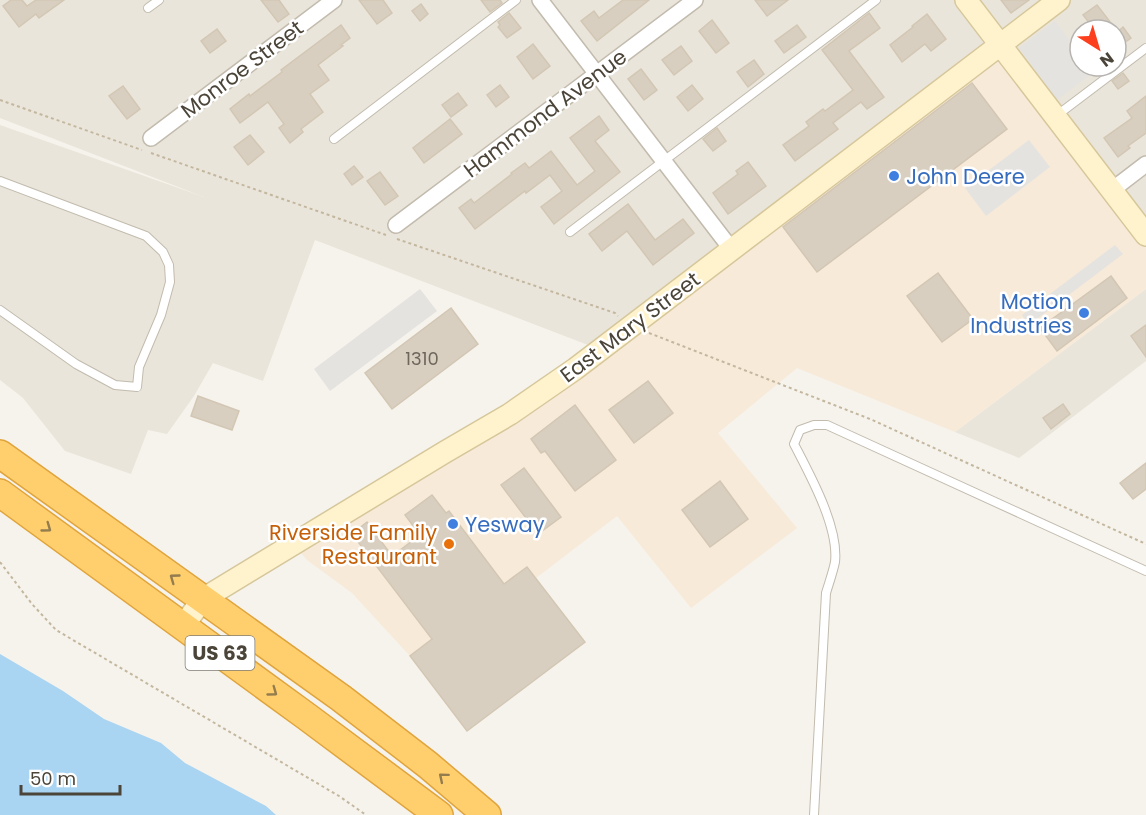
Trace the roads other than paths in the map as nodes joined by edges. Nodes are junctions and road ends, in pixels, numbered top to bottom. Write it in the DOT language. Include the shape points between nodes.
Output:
graph roads {
  1 [pos="159,0"];
  2 [pos="334,0"];
  3 [pos="516,0"];
  4 [pos="540,0"];
  5 [pos="695,0"];
  6 [pos="876,0"];
  7 [pos="966,0"];
  8 [pos="1059,0"];
  9 [pos="148,8"];
  10 [pos="1000,45"];
  11 [pos="1146,48"];
  12 [pos="597,74"];
  13 [pos="1055,117"];
  14 [pos="151,138"];
  15 [pos="334,139"];
  16 [pos="663,161"];
  17 [pos="1146,164"];
  18 [pos="0,181"];
  19 [pos="1112,190"];
  20 [pos="396,225"];
  21 [pos="570,232"];
  22 [pos="1146,236"];
  23 [pos="732,250"];
  24 [pos="0,310"];
  25 [pos="0,454"];
  26 [pos="0,493"];
  27 [pos="1146,571"];
  28 [pos="203,599"];
  29 [pos="183,626"];
  30 [pos="439,815"];
  31 [pos="487,815"];
  32 [pos="814,815"];
  1 -- 9 [label="lane"];
  2 -- 14 [label="street, Monroe Street"];
  3 -- 15 [label="lane"];
  4 -- 12 [label="street"];
  5 -- 12 [label="street, Hammond Avenue"];
  6 -- 16 [label="lane"];
  7 -- 10 [label="main road"];
  8 -- 10 [label="main road, East Mary Street"];
  10 -- 13 [label="main road"];
  10 -- 23 [label="main road, East Mary Street"];
  11 -- 13 [label="lane"];
  12 -- 16 [label="street"];
  12 -- 20 [label="street, Hammond Avenue"];
  13 -- 19 [label="main road"];
  16 -- 21 [label="lane"];
  16 -- 23 [label="street"];
  17 -- 19 [label="street"];
  18 -- 24 [label="lane" via="146,236 163,252 170,282 139,367 137,387 115,385 76,364"];
  19 -- 22 [label="main road"];
  23 -- 28 [label="main road, East Mary Street" via="510,414"];
  28 -- 25 [label="highway, US 63, one-way"];
  26 -- 29 [label="highway, US 63, one-way"];
  27 -- 32 [label="lane" via="827,425 800,430 794,444 814,482 833,534 835,561 826,593"];
  28 -- 29 [label="main road, East Mary Street"];
  31 -- 28 [label="highway, US 63, one-way" via="341,698"];
  29 -- 30 [label="highway, US 63, one-way"];
}
